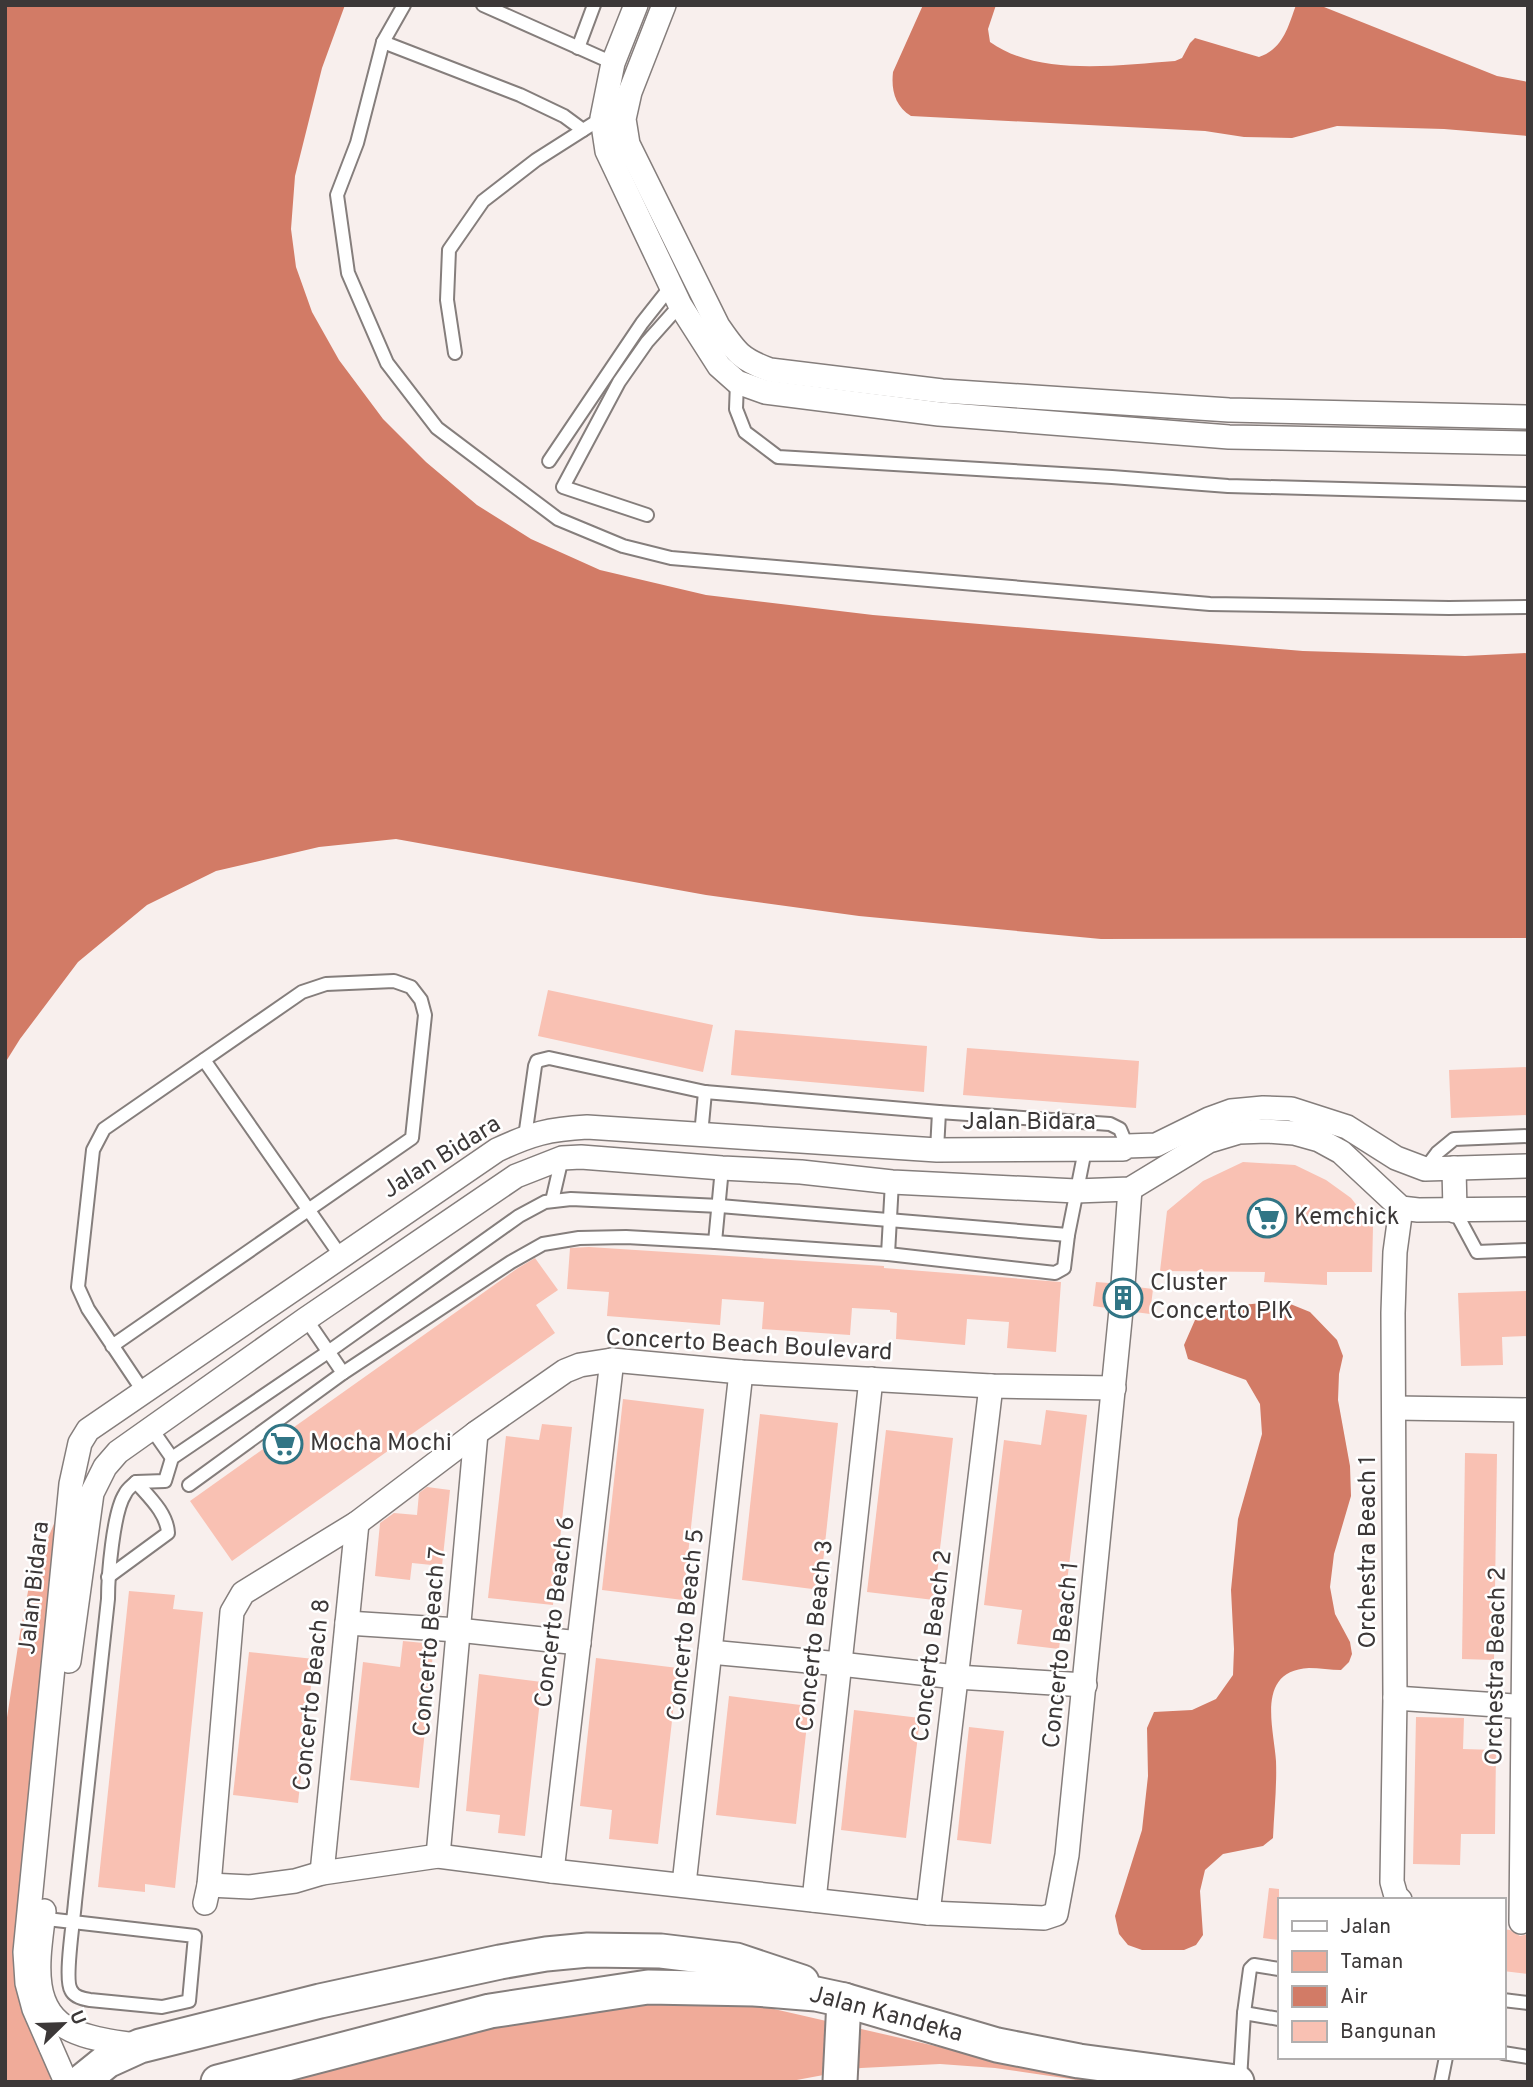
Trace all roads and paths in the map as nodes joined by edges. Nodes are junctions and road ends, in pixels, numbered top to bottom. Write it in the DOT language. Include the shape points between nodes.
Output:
graph roads {
  1 [pos="404,5"];
  2 [pos="483,5"];
  3 [pos="594,5"];
  4 [pos="636,5"];
  5 [pos="664,5"];
  6 [pos="383,42"];
  7 [pos="578,48"];
  8 [pos="613,63"];
  9 [pos="592,124"];
  10 [pos="676,295"];
  11 [pos="455,353"];
  12 [pos="737,382"];
  13 [pos="1528,417"];
  14 [pos="1528,443"];
  15 [pos="549,461"];
  16 [pos="1528,494"];
  17 [pos="647,515"];
  18 [pos="1528,607"];
  19 [pos="204,1059"];
  20 [pos="705,1092"];
  21 [pos="939,1112"];
  22 [pos="557,1128"];
  23 [pos="701,1135"];
  24 [pos="1528,1136"];
  25 [pos="525,1137"];
  26 [pos="804,1141"];
  27 [pos="1127,1146"];
  28 [pos="937,1150"];
  29 [pos="1085,1150"];
  30 [pos="562,1158"];
  31 [pos="1528,1166"];
  32 [pos="722,1168"];
  33 [pos="1454,1168"];
  34 [pos="1425,1169"];
  35 [pos="801,1172"];
  36 [pos="892,1182"];
  37 [pos="1130,1189"];
  38 [pos="1076,1191"];
  39 [pos="551,1202"];
  40 [pos="720,1206"];
  41 [pos="1401,1208"];
  42 [pos="309,1209"];
  43 [pos="1528,1209"];
  44 [pos="1455,1211"];
  45 [pos="891,1219"];
  46 [pos="1068,1235"];
  47 [pos="715,1242"];
  48 [pos="1528,1251"];
  49 [pos="888,1254"];
  50 [pos="340,1255"];
  51 [pos="1123,1285"];
  52 [pos="1121,1310"];
  53 [pos="306,1319"];
  54 [pos="112,1346"];
  55 [pos="328,1352"];
  56 [pos="612,1360"];
  57 [pos="741,1372"];
  58 [pos="343,1373"];
  59 [pos="871,1379"];
  60 [pos="991,1386"];
  61 [pos="1114,1388"];
  62 [pos="143,1391"];
  63 [pos="1395,1408"];
  64 [pos="1527,1410"];
  65 [pos="151,1428"];
  66 [pos="88,1430"];
  67 [pos="476,1433"];
  68 [pos="118,1452"];
  69 [pos="172,1458"];
  70 [pos="136,1482"];
  71 [pos="189,1485"];
  72 [pos="357,1523"];
  73 [pos="82,1567"];
  74 [pos="108,1577"];
  75 [pos="347,1623"];
  76 [pos="458,1630"];
  77 [pos="579,1643"];
  78 [pos="710,1652"];
  79 [pos="840,1664"];
  80 [pos="956,1677"];
  81 [pos="1085,1685"];
  82 [pos="1395,1699"];
  83 [pos="1525,1707"];
  84 [pos="438,1856"];
  85 [pos="552,1871"];
  86 [pos="322,1873"];
  87 [pos="684,1884"];
  88 [pos="1398,1898"];
  89 [pos="814,1900"];
  90 [pos="928,1913"];
  91 [pos="36,1918"];
  92 [pos="1517,1921"];
  93 [pos="73,1922"];
  94 [pos="1278,1969"];
  95 [pos="1505,2000"];
  96 [pos="855,2003"];
  97 [pos="1528,2003"];
  98 [pos="1244,2013"];
  99 [pos="46,2018"];
  100 [pos="1278,2019"];
  101 [pos="140,2046"];
  102 [pos="1505,2053"];
  103 [pos="1528,2057"];
  104 [pos="1446,2059"];
  105 [pos="66,2082"];
  106 [pos="81,2082"];
  107 [pos="218,2082"];
  108 [pos="840,2082"];
  109 [pos="1239,2082"];
  110 [pos="1441,2082"];
  1 -- 6 [label="lane"];
  2 -- 7 [label="lane"];
  3 -- 7 [label="lane"];
  4 -- 8 [label="street"];
  5 -- 13 [label="street" via="630,92 624,119 628,144 718,326 749,363 770,370 942,391 1229,410"];
  6 -- 9 [label="lane"];
  6 -- 18 [label="lane" via="337,195 348,273 387,363 437,428 558,519 623,546 671,558 1210,604"];
  7 -- 8 [label="lane"];
  8 -- 9 [label="street"];
  9 -- 10 [label="street"];
  9 -- 11 [label="lane" via="483,201 449,250 447,300"];
  10 -- 12 [label="street" via="719,366"];
  10 -- 15 [label="lane" via="642,323"];
  10 -- 17 [label="lane" via="619,382 564,487"];
  12 -- 14 [label="street" via="765,392 939,414 1229,437"];
  12 -- 16 [label="lane" via="736,409 745,432 778,457 1228,486"];
  19 -- 42 [label="lane"];
  19 -- 42 [label="lane" via="302,992 326,984 394,981 411,988 421,1000 425,1015 412,1138"];
  19 -- 54 [label="lane" via="104,1129 93,1150 78,1287"];
  20 -- 21 [label="lane"];
  20 -- 23 [label="lane"];
  20 -- 25 [label="lane" via="542,1059 535,1066"];
  21 -- 27 [label="lane" via="1110,1124 1120,1129"];
  21 -- 28 [label="lane"];
  22 -- 23 [label="street, Jalan Bidara"];
  22 -- 25 [label="street, Jalan Bidara"];
  22 -- 30 [label="street"];
  23 -- 26 [label="street, Jalan Bidara"];
  24 -- 34 [label="lane" via="1454,1139"];
  25 -- 50 [label="street, Jalan Bidara" via="497,1150"];
  26 -- 28 [label="street, Jalan Bidara"];
  26 -- 35 [label="street"];
  27 -- 29 [label="street, Jalan Bidara"];
  27 -- 34 [label="street, Jalan Bidara" via="1156,1145 1231,1111 1291,1109 1347,1127 1396,1158"];
  28 -- 29 [label="street, Jalan Bidara"];
  29 -- 38 [label="lane"];
  30 -- 32 [label="street, Jalan Bidara"];
  30 -- 39 [label="lane"];
  30 -- 53 [label="street, Jalan Bidara" via="516,1177"];
  31 -- 33 [label="street, Jalan Bidara"];
  32 -- 35 [label="street, Jalan Bidara"];
  32 -- 40 [label="lane"];
  33 -- 34 [label="street, Jalan Bidara"];
  33 -- 44 [label="street"];
  35 -- 36 [label="street, Jalan Bidara"];
  36 -- 38 [label="street, Jalan Bidara"];
  36 -- 45 [label="lane"];
  37 -- 38 [label="street, Jalan Bidara"];
  37 -- 41 [label="street, Jalan Bidara" via="1209,1141 1240,1132 1267,1131 1319,1140 1341,1152"];
  37 -- 51 [label="street"];
  38 -- 46 [label="lane"];
  39 -- 40 [label="lane"];
  39 -- 55 [label="lane" via="519,1216"];
  40 -- 45 [label="lane"];
  40 -- 47 [label="lane"];
  41 -- 44 [label="street"];
  41 -- 63 [label="street, Orchestra Beach 1" via="1393,1313"];
  42 -- 50 [label="lane"];
  42 -- 54 [label="lane"];
  43 -- 44 [label="street"];
  44 -- 48 [label="lane" via="1478,1252"];
  45 -- 46 [label="lane"];
  45 -- 49 [label="lane"];
  46 -- 49 [label="lane" via="1064,1268 1055,1273"];
  47 -- 49 [label="lane"];
  47 -- 58 [label="lane" via="626,1237 543,1244"];
  50 -- 62 [label="street, Jalan Bidara"];
  52 -- 61 [label="street, Concerto Beach 1"];
  53 -- 55 [label="lane"];
  53 -- 65 [label="street, Jalan Bidara"];
  54 -- 62 [label="lane"];
  55 -- 58 [label="lane"];
  55 -- 69 [label="lane"];
  56 -- 57 [label="street, Concerto Beach Boulevard"];
  56 -- 67 [label="street, Concerto Beach Boulevard" via="565,1371"];
  56 -- 77 [label="street, Concerto Beach 6"];
  57 -- 59 [label="street, Concerto Beach Boulevard"];
  57 -- 78 [label="street, Concerto Beach 5"];
  58 -- 71 [label="lane"];
  59 -- 60 [label="street, Concerto Beach Boulevard"];
  59 -- 79 [label="street, Concerto Beach 3"];
  60 -- 61 [label="street, Concerto Beach Boulevard"];
  60 -- 80 [label="street, Concerto Beach 2"];
  61 -- 81 [label="street, Concerto Beach 1"];
  62 -- 66 [label="street, Jalan Bidara"];
  63 -- 64 [label="street"];
  63 -- 82 [label="street, Orchestra Beach 1"];
  64 -- 83 [label="street, Orchestra Beach 2"];
  65 -- 68 [label="street, Jalan Bidara"];
  65 -- 69 [label="lane"];
  66 -- 68 [label="street"];
  66 -- 91 [label="street, Jalan Bidara" via="80,1443 71,1484"];
  67 -- 72 [label="street, Concerto Beach Boulevard"];
  67 -- 76 [label="street, Concerto Beach 7"];
  68 -- 73 [label="street, Jalan Bidara" via="104,1467 92,1493"];
  69 -- 70 [label="lane" via="165,1481"];
  70 -- 74 [label="lane" via="119,1505"];
  70 -- 74 [label="lane" via="164,1516 168,1533"];
  72 -- 75 [label="street, Concerto Beach 8"];
  72 -- 86 [label="street, Concerto Beach Boulevard" via="243,1593 232,1612 207,1894"];
  73 -- 74 [label="lane"];
  73 -- 91 [label="street, Jalan Bidara"];
  74 -- 93 [label="lane"];
  75 -- 76 [label="street"];
  75 -- 86 [label="street, Concerto Beach 8"];
  76 -- 77 [label="street"];
  76 -- 84 [label="street, Concerto Beach 7"];
  77 -- 85 [label="street, Concerto Beach 6"];
  78 -- 79 [label="street"];
  78 -- 87 [label="street, Concerto Beach 5"];
  79 -- 80 [label="street"];
  79 -- 89 [label="street, Concerto Beach 3"];
  80 -- 81 [label="street"];
  80 -- 90 [label="street, Concerto Beach 2"];
  81 -- 90 [label="street, Concerto Beach 1" via="1068,1854 1056,1914 1044,1918"];
  82 -- 83 [label="street"];
  82 -- 88 [label="street, Orchestra Beach 1" via="1392,1882"];
  83 -- 92 [label="street, Orchestra Beach 2"];
  84 -- 85 [label="street"];
  84 -- 86 [label="street"];
  85 -- 87 [label="street"];
  87 -- 89 [label="street"];
  89 -- 90 [label="street"];
  91 -- 93 [label="lane"];
  91 -- 99 [label="street, Jalan Bidara" via="25,1952 27,1983 34,2009"];
  93 -- 93 [label="lane" via="68,1978 71,1991 79,1997 162,2007 189,2001 195,1936"];
  94 -- 98 [label="lane" via="1251,1967"];
  95 -- 97 [label="lane"];
  96 -- 101 [label="main road" via="736,1959 588,1950 500,1962"];
  96 -- 107 [label="main road, Jalan Kandeka" via="816,1994 754,1989 648,1987 490,2011"];
  96 -- 108 [label="main road"];
  96 -- 109 [label="main road, Jalan Kandeka" via="998,2045 1079,2062"];
  98 -- 100 [label="lane"];
  98 -- 109 [label="lane"];
  99 -- 101 [label="street, Jalan Bidara" via="73,2031"];
  99 -- 105 [label="street, Jalan Bidara"];
  101 -- 106 [label="main road" via="107,2061"];
  102 -- 103 [label="lane"];
  104 -- 110 [label="lane"];
}
